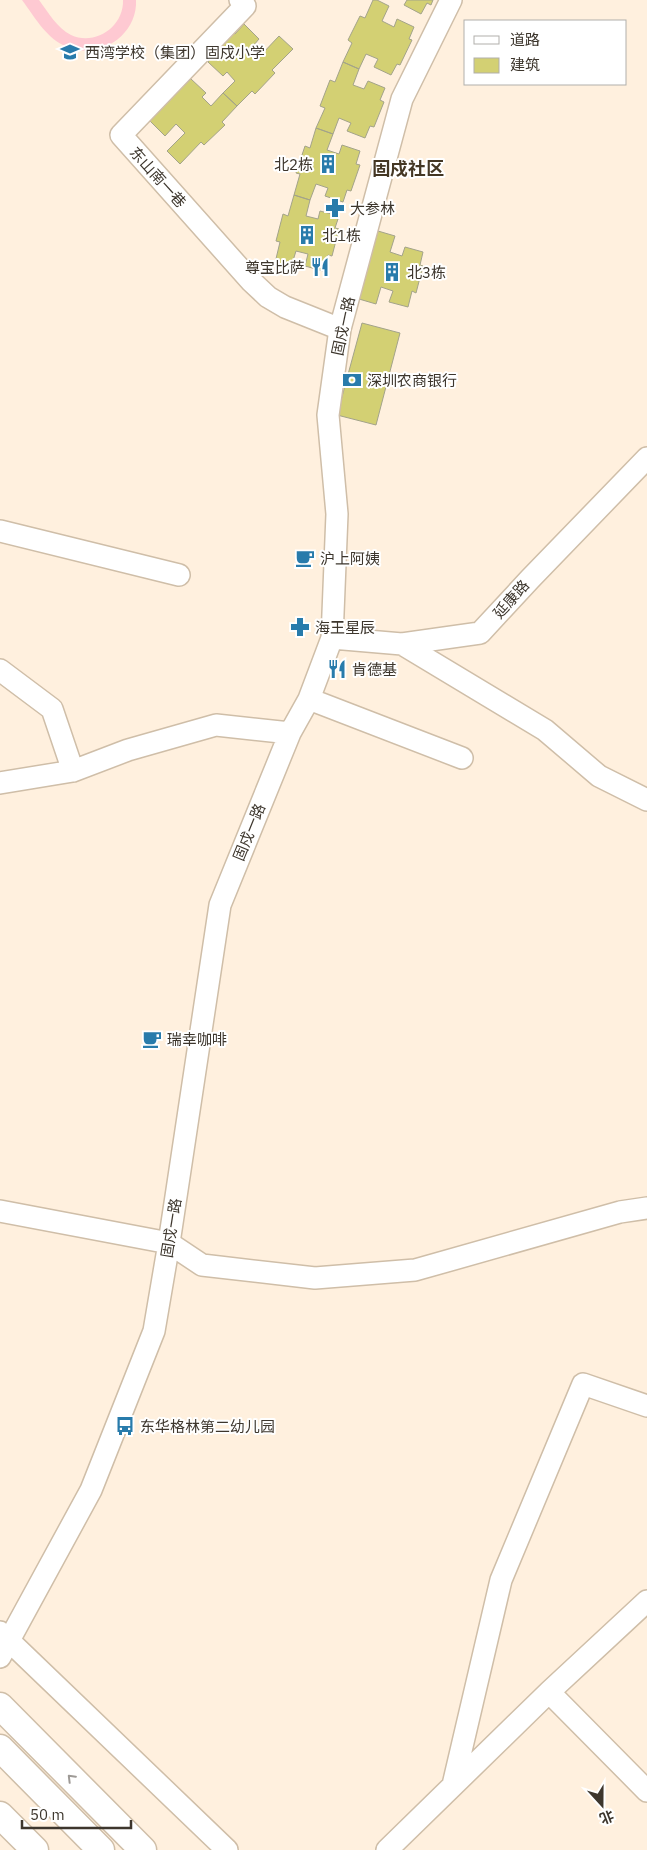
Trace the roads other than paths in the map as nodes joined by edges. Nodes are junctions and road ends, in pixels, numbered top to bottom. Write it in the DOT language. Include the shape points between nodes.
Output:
graph roads {
  1 [pos="240,0"];
  2 [pos="451,0"];
  3 [pos="340,329"];
  4 [pos="647,458"];
  5 [pos="0,531"];
  6 [pos="179,575"];
  7 [pos="332,638"];
  8 [pos="402,644"];
  9 [pos="0,670"];
  10 [pos="309,699"];
  11 [pos="290,733"];
  12 [pos="462,758"];
  13 [pos="73,771"];
  14 [pos="0,783"];
  15 [pos="647,800"];
  16 [pos="647,1208"];
  17 [pos="0,1211"];
  18 [pos="169,1243"];
  19 [pos="647,1406"];
  20 [pos="647,1601"];
  21 [pos="3,1643"];
  22 [pos="549,1692"];
  23 [pos="0,1706"];
  24 [pos="0,1748"];
  25 [pos="453,1785"];
  26 [pos="647,1791"];
  27 [pos="0,1815"];
  28 [pos="35,1850"];
  29 [pos="101,1850"];
  30 [pos="143,1850"];
  31 [pos="227,1850"];
  32 [pos="387,1850"];
  1 -- 3 [label="street, 东山南一巷" via="245,6 121,134 268,297"];
  2 -- 3 [label="street, 固戍一路" via="402,99"];
  3 -- 7 [label="street, 固戍一路" via="328,415 338,514"];
  4 -- 8 [label="street, 延康路" via="480,633"];
  5 -- 6 [label="street"];
  7 -- 8 [label="street, 延康路"];
  7 -- 10 [label="street, 固戍一路"];
  8 -- 15 [label="street" via="545,730 599,776"];
  9 -- 13 [label="street" via="52,709"];
  10 -- 11 [label="street, 固戍一路"];
  10 -- 12 [label="street"];
  11 -- 13 [label="street" via="216,725 128,750"];
  11 -- 18 [label="street, 固戍一路" via="220,905"];
  13 -- 14 [label="street"];
  16 -- 18 [label="street" via="620,1212 415,1270 315,1278 202,1265"];
  17 -- 18 [label="street"];
  18 -- 21 [label="street, 固戍一路" via="154,1331 91,1490"];
  19 -- 25 [label="street" via="583,1384 501,1580"];
  20 -- 22 [label="street"];
  21 -- 31 [label="street"];
  22 -- 25 [label="street"];
  22 -- 26 [label="street"];
  30 -- 23 [label="main road, one-way"];
  24 -- 29 [label="main road"];
  25 -- 32 [label="street"];
  27 -- 28 [label="main road"];
}
